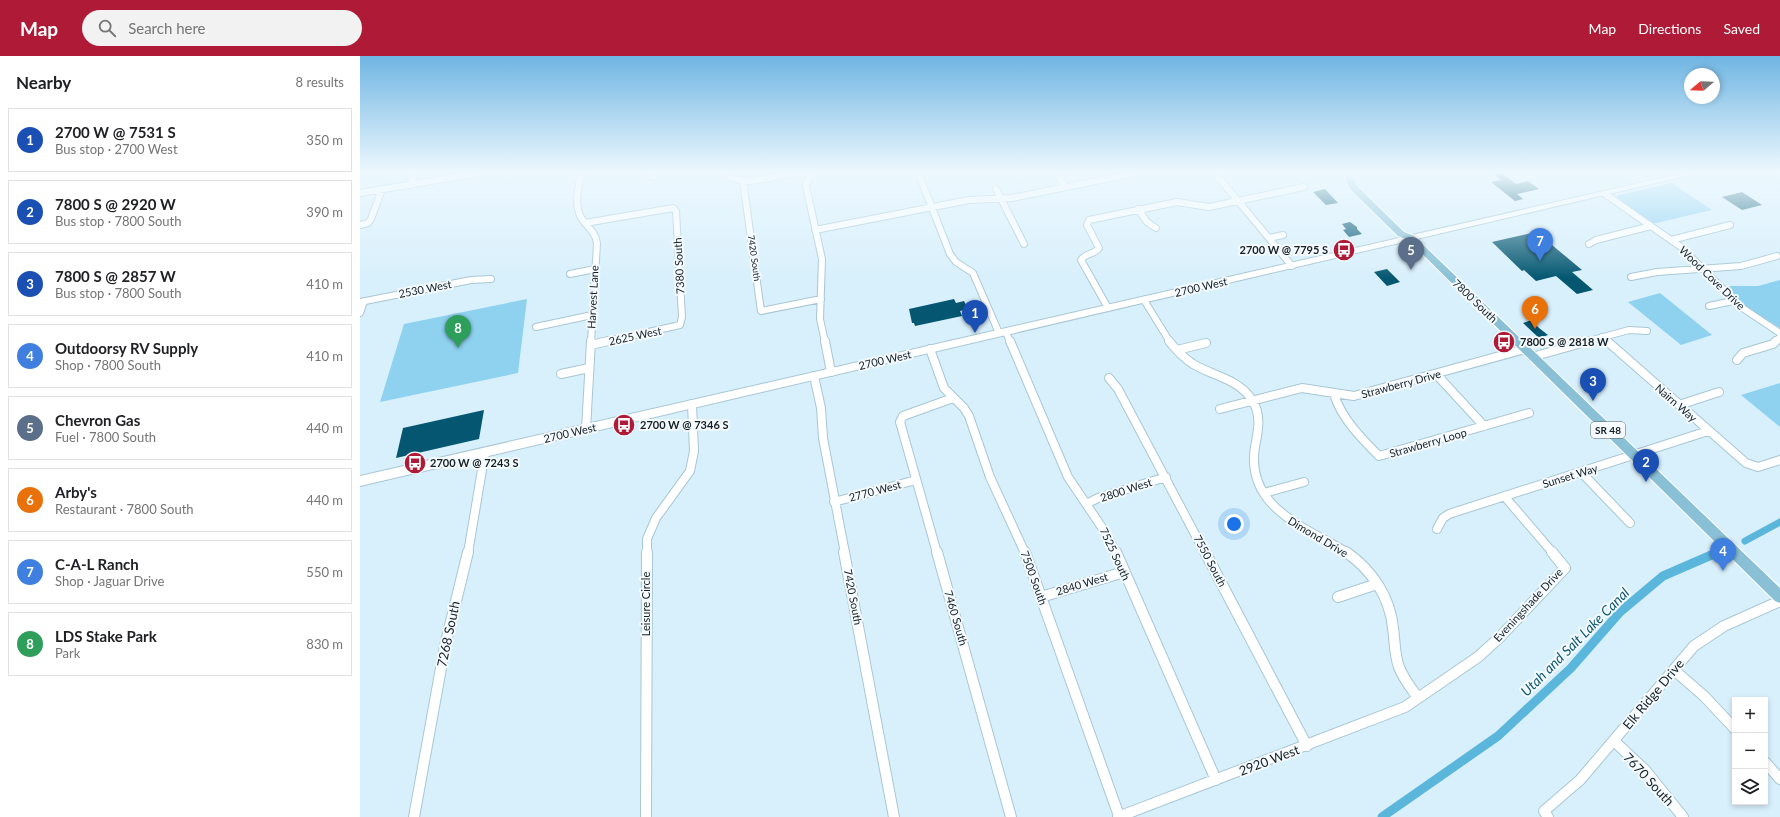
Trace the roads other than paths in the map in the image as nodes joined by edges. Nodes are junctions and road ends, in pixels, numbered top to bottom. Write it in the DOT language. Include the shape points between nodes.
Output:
graph roads {
  1 [pos="932,207"];
  2 [pos="375,208"];
  3 [pos="578,208"];
  4 [pos="747,208"];
  5 [pos="810,208"];
  6 [pos="929,208"];
  7 [pos="1005,208"];
  8 [pos="1150,208"];
  9 [pos="1243,208"];
  10 [pos="1374,208"];
  11 [pos="1545,208"];
  12 [pos="1624,208"];
  13 [pos="1138,210"];
  14 [pos="585,223"];
  15 [pos="360,225"];
  16 [pos="1730,225"];
  17 [pos="1651,226"];
  18 [pos="1156,228"];
  19 [pos="815,230"];
  20 [pos="1283,235"];
  21 [pos="1269,238"];
  22 [pos="1411,238"];
  23 [pos="1671,240"];
  24 [pos="1024,244"];
  25 [pos="1589,244"];
  26 [pos="1778,256"];
  27 [pos="1292,266"];
  28 [pos="1703,268"];
  29 [pos="595,269"];
  30 [pos="570,274"];
  31 [pos="1631,277"];
  32 [pos="491,279"];
  33 [pos="821,298"];
  34 [pos="1144,300"];
  35 [pos="1733,300"];
  36 [pos="362,301"];
  37 [pos="1709,306"];
  38 [pos="1108,308"];
  39 [pos="360,313"];
  40 [pos="592,315"];
  41 [pos="680,325"];
  42 [pos="536,327"];
  43 [pos="1647,331"];
  44 [pos="1002,332"];
  45 [pos="1780,333"];
  46 [pos="1602,337"];
  47 [pos="1780,337"];
  48 [pos="1206,343"];
  49 [pos="591,345"];
  50 [pos="930,349"];
  51 [pos="1177,350"];
  52 [pos="1529,353"];
  53 [pos="1737,360"];
  54 [pos="589,368"];
  55 [pos="831,372"];
  56 [pos="561,374"];
  57 [pos="1436,374"];
  58 [pos="814,376"];
  59 [pos="1109,378"];
  60 [pos="1719,392"];
  61 [pos="1334,394"];
  62 [pos="953,398"];
  63 [pos="1252,400"];
  64 [pos="692,404"];
  65 [pos="1678,405"];
  66 [pos="1220,409"];
  67 [pos="1529,413"];
  68 [pos="1484,426"];
  69 [pos="586,429"];
  70 [pos="1708,431"];
  71 [pos="485,452"];
  72 [pos="1634,456"];
  73 [pos="1780,460"];
  74 [pos="1581,472"];
  75 [pos="1166,477"];
  76 [pos="916,480"];
  77 [pos="360,481"];
  78 [pos="1304,482"];
  79 [pos="1264,493"];
  80 [pos="1505,496"];
  81 [pos="834,502"];
  82 [pos="1086,504"];
  83 [pos="1630,523"];
  84 [pos="1437,529"];
  85 [pos="1124,572"];
  86 [pos="1377,584"];
  87 [pos="1041,596"];
  88 [pos="1338,597"];
  89 [pos="1780,597"];
  90 [pos="1780,601"];
  91 [pos="1674,670"];
  92 [pos="1418,698"];
  93 [pos="1732,725"];
  94 [pos="1614,741"];
  95 [pos="1307,746"];
  96 [pos="1768,765"];
  97 [pos="1780,779"];
  98 [pos="1216,780"];
  99 [pos="1546,814"];
  100 [pos="414,817"];
  101 [pos="646,817"];
  102 [pos="894,817"];
  103 [pos="1012,817"];
  104 [pos="1119,817"];
  105 [pos="1683,817"];
  1 -- 44 [label="street, 7525 South" via="953,258 975,277"];
  2 -- 15 [label="street" via="368,223"];
  3 -- 14 [label="street, Harvest Lane"];
  4 -- 33 [label="street, 7420 South" via="761,311"];
  5 -- 19 [label="street"];
  6 -- 19 [label="street"];
  7 -- 24 [label="street"];
  8 -- 13 [label="street"];
  9 -- 21 [label="street"];
  10 -- 22 [label="main road, 7800 South / SR 48" via="1401,234"];
  11 -- 22 [label="main road, 2700 West"];
  12 -- 17 [label="street, Wood Cove Drive"];
  13 -- 18 [label="street" via="1147,222"];
  13 -- 38 [label="street" via="1095,218 1087,222 1099,248 1081,260"];
  14 -- 29 [label="street, Harvest Lane" via="594,231 596,237"];
  14 -- 41 [label="street, 7380 South" via="673,208 676,212 682,317"];
  16 -- 23 [label="street"];
  17 -- 23 [label="street, Wood Cove Drive"];
  17 -- 25 [label="street"];
  19 -- 33 [label="street" via="822,259"];
  20 -- 21 [label="street"];
  21 -- 27 [label="street"];
  22 -- 27 [label="main road, 2700 West"];
  22 -- 52 [label="main road, 7800 South / SR 48"];
  23 -- 28 [label="street, Wood Cove Drive"];
  26 -- 28 [label="street" via="1735,268"];
  27 -- 34 [label="main road, 2700 West"];
  28 -- 31 [label="street" via="1654,271"];
  28 -- 35 [label="street, Wood Cove Drive"];
  29 -- 30 [label="street"];
  29 -- 40 [label="street, Harvest Lane"];
  32 -- 36 [label="street, 2530 West" via="471,280"];
  33 -- 55 [label="street" via="820,327"];
  34 -- 38 [label="main road, 2700 West"];
  34 -- 51 [label="street, Dimond Drive"];
  35 -- 37 [label="street"];
  35 -- 45 [label="street, Wood Cove Drive"];
  36 -- 39 [label="street"];
  38 -- 44 [label="main road, 2700 West"];
  40 -- 42 [label="street"];
  40 -- 49 [label="street, Harvest Lane"];
  41 -- 49 [label="street, 2625 West"];
  43 -- 46 [label="street, Strawberry Drive" via="1629,330"];
  44 -- 50 [label="main road, 2700 West"];
  44 -- 82 [label="street, 7525 South" via="1068,477"];
  46 -- 52 [label="street, Strawberry Drive"];
  46 -- 65 [label="street, Nairn Way"];
  47 -- 53 [label="street" via="1772,344 1743,354"];
  48 -- 51 [label="street"];
  49 -- 54 [label="street, Harvest Lane"];
  50 -- 55 [label="main road, 2700 West"];
  50 -- 62 [label="street, 7500 South" via="944,388"];
  51 -- 63 [label="street, Dimond Drive" via="1194,364 1229,379"];
  52 -- 57 [label="street, Strawberry Drive"];
  52 -- 72 [label="main road, 7800 South / SR 48"];
  54 -- 56 [label="street"];
  54 -- 69 [label="street, Harvest Lane"];
  55 -- 58 [label="main road, 2700 West"];
  57 -- 61 [label="street, Strawberry Drive" via="1354,396"];
  57 -- 68 [label="street"];
  58 -- 64 [label="main road, 2700 West"];
  58 -- 81 [label="street, 7420 South"];
  59 -- 75 [label="street, 7550 South" via="1118,389"];
  60 -- 65 [label="street"];
  61 -- 63 [label="street, Strawberry Drive" via="1302,388"];
  61 -- 68 [label="street, Strawberry Loop" via="1339,407 1379,456"];
  62 -- 76 [label="street, 7460 South" via="908,414 901,419"];
  62 -- 87 [label="street, 7500 South" via="969,416 990,477 1024,550"];
  63 -- 66 [label="street, Strawberry Drive"];
  63 -- 79 [label="street, Dimond Drive" via="1260,421 1254,468"];
  64 -- 69 [label="main road, 2700 West"];
  64 -- 101 [label="street, Leisure Circle" via="694,451 690,471 656,518 647,539"];
  65 -- 70 [label="street, Nairn Way"];
  67 -- 68 [label="street, Strawberry Loop"];
  69 -- 71 [label="main road, 2700 West"];
  70 -- 72 [label="street, Sunset Way"];
  70 -- 73 [label="street, Nairn Way" via="1752,466 1764,466"];
  71 -- 77 [label="main road, 2700 West"];
  71 -- 100 [label="street, 7268 South" via="469,549 445,646"];
  72 -- 74 [label="street, Sunset Way"];
  72 -- 89 [label="main road, 7800 South / SR 48"];
  74 -- 80 [label="street, Sunset Way"];
  74 -- 83 [label="street"];
  75 -- 82 [label="street, 2800 West"];
  75 -- 95 [label="street, 7550 South"];
  76 -- 81 [label="street, 2770 West"];
  76 -- 103 [label="street, 7460 South"];
  78 -- 79 [label="street"];
  79 -- 86 [label="street, Dimond Drive" via="1273,506 1287,518 1356,560"];
  80 -- 84 [label="street, Sunset Way" via="1449,514 1443,518"];
  80 -- 92 [label="street, Eveningshade Drive" via="1565,568 1478,657"];
  81 -- 102 [label="street, 7420 South"];
  82 -- 85 [label="street, 7525 South" via="1103,527"];
  85 -- 87 [label="street, 2840 West"];
  85 -- 98 [label="street, 7525 South"];
  86 -- 88 [label="street"];
  86 -- 92 [label="street, Dimond Drive" via="1387,601 1392,617 1399,666"];
  87 -- 104 [label="street, 7500 South"];
  90 -- 91 [label="street, Elk Ridge Drive" via="1704,638"];
  91 -- 93 [label="street"];
  91 -- 94 [label="street, Elk Ridge Drive"];
  92 -- 95 [label="street, 2920 West" via="1392,713"];
  94 -- 99 [label="street, Elk Ridge Drive"];
  94 -- 105 [label="street, 7670 South" via="1645,770"];
  95 -- 98 [label="street, 2920 West"];
  96 -- 97 [label="street"];
  98 -- 104 [label="street, 2920 West"];
}
